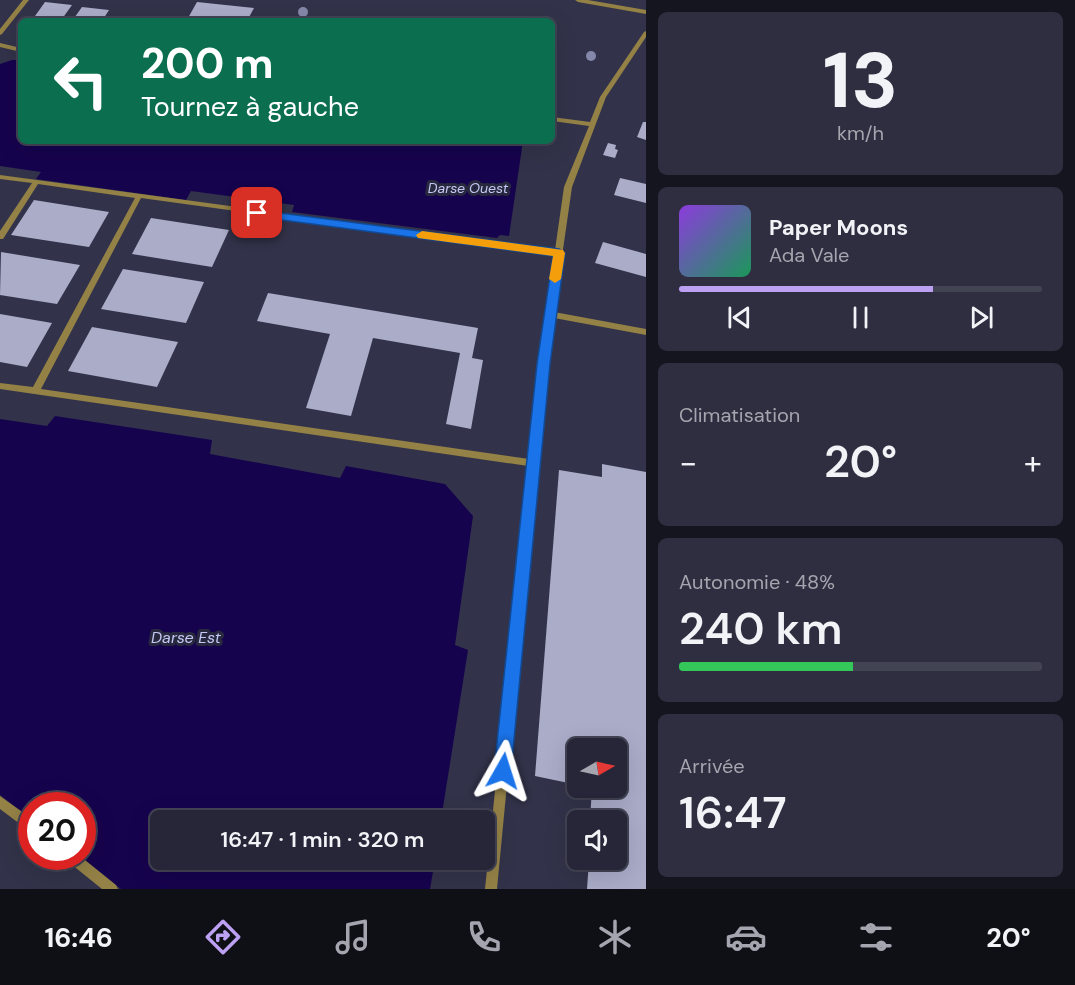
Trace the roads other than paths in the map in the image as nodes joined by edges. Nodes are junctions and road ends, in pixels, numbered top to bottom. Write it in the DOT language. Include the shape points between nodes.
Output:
graph roads {
  1 [pos="26,0"];
  2 [pos="578,0"];
  3 [pos="646,12"];
  4 [pos="0,33"];
  5 [pos="646,33"];
  6 [pos="0,45"];
  7 [pos="18,49"];
  8 [pos="555,119"];
  9 [pos="592,124"];
  10 [pos="0,177"];
  11 [pos="36,182"];
  12 [pos="139,196"];
  13 [pos="0,237"];
  14 [pos="559,253"];
  15 [pos="550,314"];
  16 [pos="646,332"];
  17 [pos="0,386"];
  18 [pos="35,391"];
  19 [pos="533,464"];
  20 [pos="0,802"];
  21 [pos="18,816"];
  22 [pos="88,870"];
  23 [pos="112,889"];
  24 [pos="491,889"];
  1 -- 4 [label="lane"];
  2 -- 3 [label="lane"];
  5 -- 9 [label="lane" via="603,97"];
  6 -- 7 [label="lane"];
  8 -- 9 [label="lane"];
  9 -- 14 [label="lane" via="568,187"];
  10 -- 11 [label="lane"];
  11 -- 12 [label="lane"];
  11 -- 13 [label="lane"];
  12 -- 14 [label="lane"];
  12 -- 18 [label="lane"];
  14 -- 15 [label="lane"];
  15 -- 16 [label="lane"];
  15 -- 19 [label="lane"];
  17 -- 18 [label="lane"];
  18 -- 19 [label="lane"];
  19 -- 24 [label="lane"];
  20 -- 21 [label="lane"];
  22 -- 23 [label="lane"];
}
